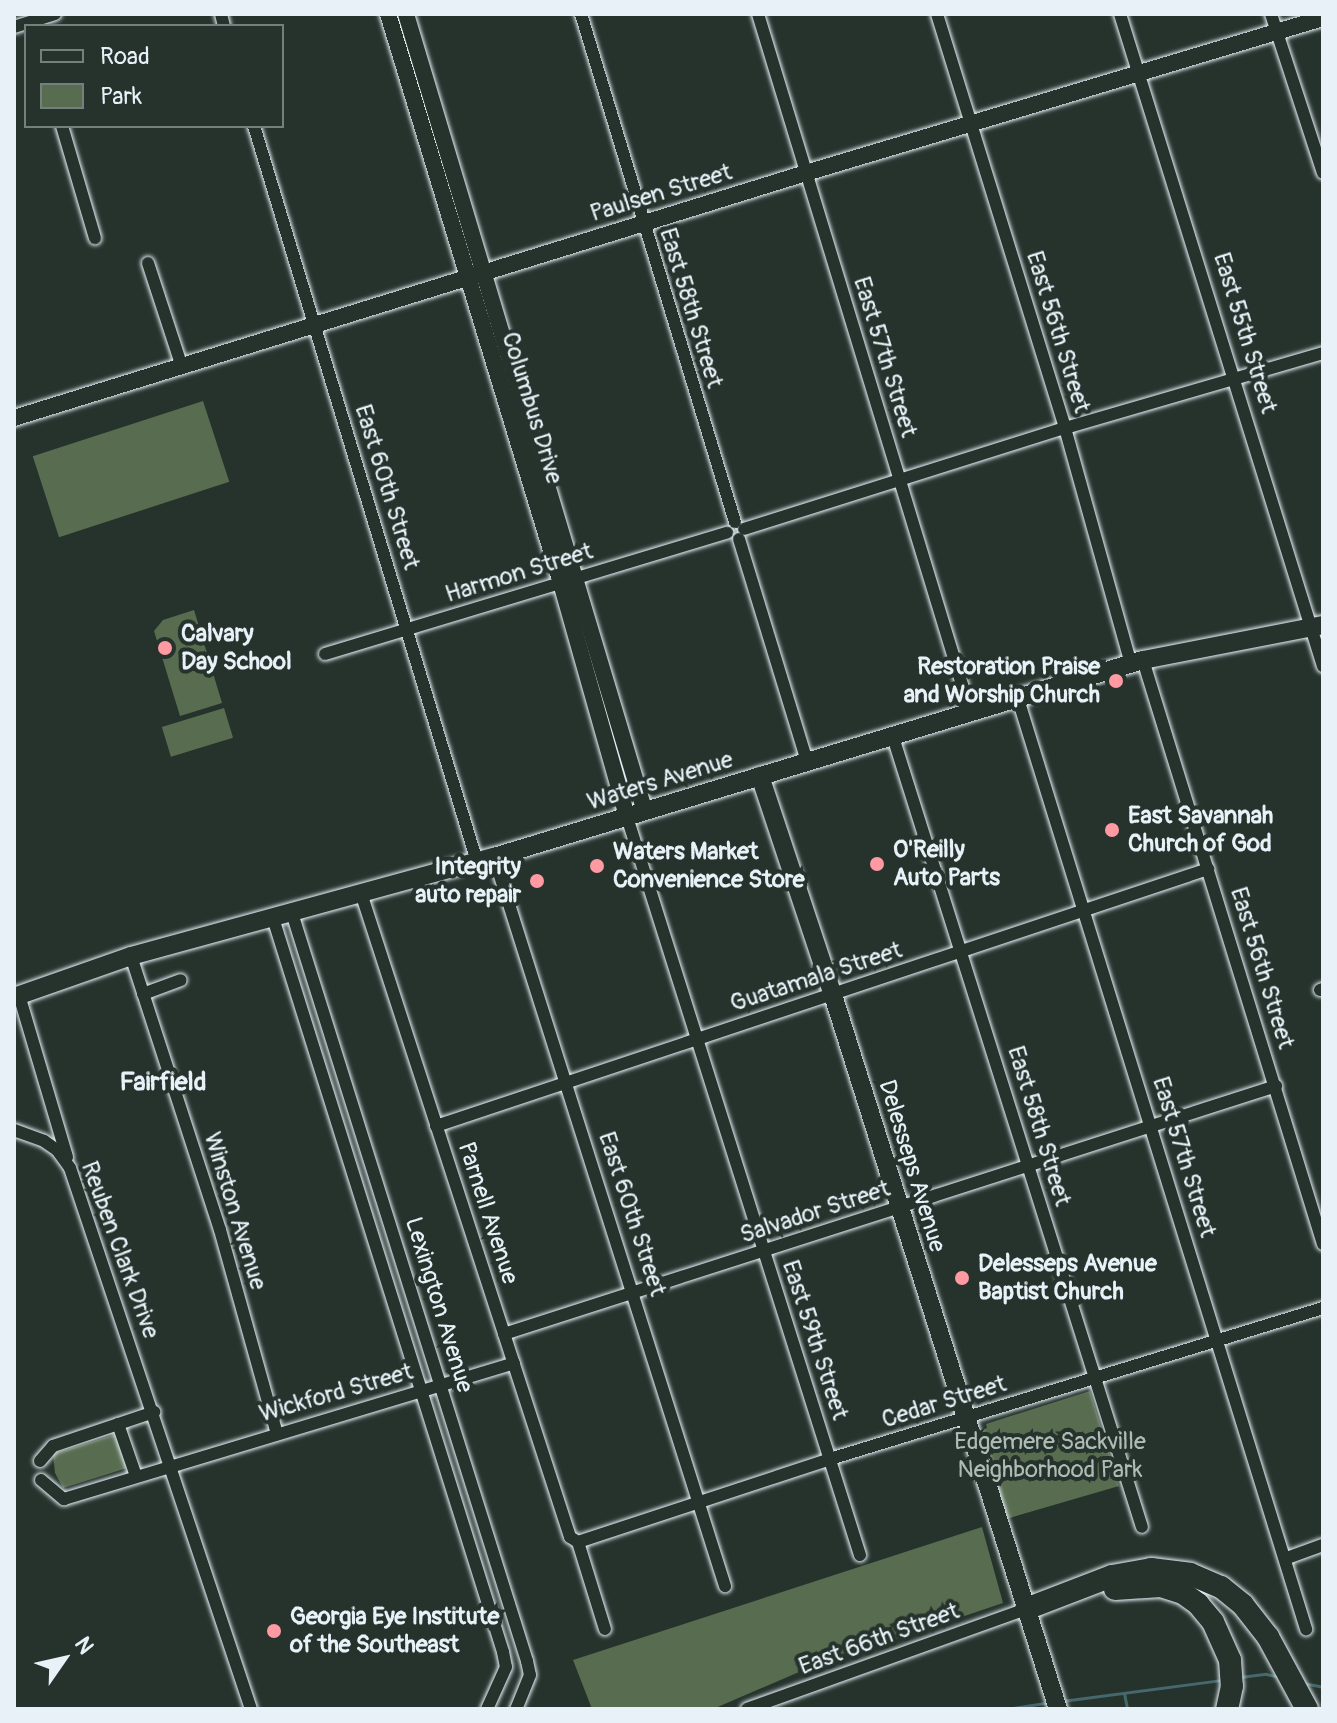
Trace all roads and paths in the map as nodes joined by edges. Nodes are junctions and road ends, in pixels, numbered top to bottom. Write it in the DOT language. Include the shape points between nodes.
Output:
graph roads {
  1 [pos="55,14"];
  2 [pos="388,14"];
  3 [pos="406,14"];
  4 [pos="581,14"];
  5 [pos="758,14"];
  6 [pos="937,14"];
  7 [pos="1120,14"];
  8 [pos="1271,14"];
  9 [pos="1323,18"];
  10 [pos="30,21"];
  11 [pos="14,27"];
  12 [pos="1276,32"];
  13 [pos="1140,74"];
  14 [pos="970,123"];
  15 [pos="63,128"];
  16 [pos="255,128"];
  17 [pos="806,173"];
  18 [pos="1323,173"];
  19 [pos="642,223"];
  20 [pos="95,238"];
  21 [pos="148,263"];
  22 [pos="476,277"];
  23 [pos="315,326"];
  24 [pos="1323,353"];
  25 [pos="182,367"];
  26 [pos="1237,379"];
  27 [pos="14,418"];
  28 [pos="1065,428"];
  29 [pos="900,481"];
  30 [pos="739,530"];
  31 [pos="568,581"];
  32 [pos="1317,626"];
  33 [pos="407,630"];
  34 [pos="325,654"];
  35 [pos="1137,662"];
  36 [pos="1323,666"];
  37 [pos="1018,699"];
  38 [pos="971,714"];
  39 [pos="893,737"];
  40 [pos="807,762"];
  41 [pos="760,776"];
  42 [pos="636,814"];
  43 [pos="486,859"];
  44 [pos="1208,869"];
  45 [pos="361,893"];
  46 [pos="1084,912"];
  47 [pos="282,915"];
  48 [pos="963,952"];
  49 [pos="131,956"];
  50 [pos="181,980"];
  51 [pos="143,994"];
  52 [pos="833,995"];
  53 [pos="17,996"];
  54 [pos="696,1040"];
  55 [pos="567,1083"];
  56 [pos="1276,1086"];
  57 [pos="436,1126"];
  58 [pos="1152,1126"];
  59 [pos="14,1130"];
  60 [pos="367,1146"];
  61 [pos="348,1153"];
  62 [pos="1028,1167"];
  63 [pos="70,1168"];
  64 [pos="900,1208"];
  65 [pos="1323,1244"];
  66 [pos="763,1251"];
  67 [pos="635,1292"];
  68 [pos="1323,1308"];
  69 [pos="504,1334"];
  70 [pos="1217,1340"];
  71 [pos="514,1363"];
  72 [pos="1095,1379"];
  73 [pos="440,1386"];
  74 [pos="423,1391"];
  75 [pos="154,1412"];
  76 [pos="965,1420"];
  77 [pos="118,1424"];
  78 [pos="277,1434"];
  79 [pos="830,1459"];
  80 [pos="40,1461"];
  81 [pos="171,1465"];
  82 [pos="136,1476"];
  83 [pos="41,1480"];
  84 [pos="697,1502"];
  85 [pos="1142,1527"];
  86 [pos="579,1542"];
  87 [pos="1323,1545"];
  88 [pos="860,1555"];
  89 [pos="1287,1558"];
  90 [pos="725,1586"];
  91 [pos="1026,1609"];
  92 [pos="605,1629"];
  93 [pos="1306,1629"];
  94 [pos="523,1647"];
  95 [pos="503,1652"];
  96 [pos="251,1709"];
  97 [pos="487,1709"];
  98 [pos="516,1709"];
  99 [pos="747,1709"];
  100 [pos="1058,1709"];
  101 [pos="1227,1709"];
  102 [pos="1307,1709"];
  1 -- 10 [label="street"];
  2 -- 22 [label="street, Columbus Drive"];
  3 -- 22 [label="street, Columbus Drive"];
  4 -- 19 [label="street, East 58th Street"];
  5 -- 17 [label="street, East 57th Street"];
  6 -- 14 [label="street, East 56th Street"];
  7 -- 13 [label="street, East 55th Street"];
  8 -- 12 [label="street"];
  9 -- 12 [label="street, Paulsen Street"];
  10 -- 11 [label="street"];
  12 -- 13 [label="street, Paulsen Street"];
  12 -- 18 [label="street"];
  13 -- 14 [label="street, Paulsen Street"];
  13 -- 26 [label="street, East 55th Street"];
  14 -- 17 [label="street, Paulsen Street"];
  14 -- 28 [label="street, East 56th Street"];
  15 -- 20 [label="street"];
  16 -- 23 [label="street, East 60th Street"];
  17 -- 19 [label="street, Paulsen Street"];
  17 -- 29 [label="street, East 57th Street"];
  19 -- 22 [label="street, Paulsen Street"];
  19 -- 30 [label="street, East 58th Street"];
  21 -- 25 [label="street"];
  22 -- 23 [label="street, Paulsen Street"];
  22 -- 31 [label="street, Columbus Drive"];
  23 -- 25 [label="street, Paulsen Street"];
  23 -- 33 [label="street, East 60th Street"];
  24 -- 26 [label="street"];
  25 -- 27 [label="street, Paulsen Street"];
  26 -- 28 [label="street"];
  26 -- 32 [label="street, East 55th Street"];
  28 -- 29 [label="street"];
  28 -- 35 [label="street, East 56th Street"];
  29 -- 30 [label="street"];
  29 -- 38 [label="street, East 57th Street"];
  30 -- 31 [label="street, Harmon Street" via="728,526 727,533"];
  30 -- 40 [label="street, East 58th Street"];
  31 -- 33 [label="street, Harmon Street"];
  31 -- 42 [label="street, Columbus Drive"];
  32 -- 35 [label="main road, Waters Avenue"];
  32 -- 36 [label="street, East 55th Street"];
  33 -- 34 [label="street, Harmon Street"];
  33 -- 43 [label="street, East 60th Street"];
  35 -- 37 [label="main road, Waters Avenue"];
  35 -- 44 [label="street, East 56th Street"];
  37 -- 38 [label="main road, Waters Avenue"];
  37 -- 46 [label="street, East 57th Street"];
  38 -- 39 [label="main road, Waters Avenue"];
  39 -- 40 [label="main road, Waters Avenue"];
  39 -- 48 [label="street, East 58th Street"];
  40 -- 41 [label="main road, Waters Avenue"];
  41 -- 42 [label="main road, Waters Avenue"];
  41 -- 52 [label="main road, Delesseps Avenue"];
  42 -- 43 [label="main road, Waters Avenue"];
  42 -- 54 [label="street, East 59th Street"];
  43 -- 45 [label="main road, Waters Avenue"];
  43 -- 55 [label="street, East 60th Street"];
  44 -- 46 [label="street, Guatamala Street"];
  44 -- 56 [label="street, East 56th Street"];
  45 -- 47 [label="main road, Waters Avenue"];
  45 -- 57 [label="street, Parnell Avenue"];
  46 -- 48 [label="street, Guatamala Street"];
  46 -- 58 [label="street, East 57th Street"];
  47 -- 49 [label="main road, Waters Avenue"];
  47 -- 60 [label="street, Lexington Avenue"];
  47 -- 61 [label="street, Lexington Avenue"];
  48 -- 52 [label="street, Guatamala Street"];
  48 -- 62 [label="street, East 58th Street"];
  49 -- 51 [label="street, Winston Avenue"];
  49 -- 53 [label="main road, Waters Avenue"];
  50 -- 51 [label="street"];
  51 -- 78 [label="street, Winston Avenue" via="220,1230"];
  52 -- 54 [label="street, Guatamala Street"];
  52 -- 64 [label="main road, Delesseps Avenue"];
  53 -- 63 [label="street"];
  54 -- 55 [label="street, Guatamala Street"];
  54 -- 66 [label="street, East 59th Street"];
  55 -- 57 [label="street, Guatamala Street"];
  55 -- 67 [label="street, East 60th Street"];
  56 -- 58 [label="street, Salvador Street"];
  56 -- 65 [label="street, East 56th Street"];
  57 -- 69 [label="street, Parnell Avenue"];
  58 -- 62 [label="street, Salvador Street"];
  58 -- 70 [label="street, East 57th Street"];
  59 -- 63 [label="street, Reuben Clark Drive" via="44,1141"];
  60 -- 61 [label="street"];
  60 -- 73 [label="street, Lexington Avenue"];
  61 -- 74 [label="street, Lexington Avenue"];
  62 -- 64 [label="street, Salvador Street"];
  62 -- 72 [label="street, East 58th Street"];
  63 -- 75 [label="street, Reuben Clark Drive"];
  64 -- 66 [label="street, Salvador Street"];
  64 -- 76 [label="main road, Delesseps Avenue"];
  66 -- 67 [label="street, Salvador Street"];
  66 -- 79 [label="street, East 59th Street"];
  67 -- 69 [label="street, Salvador Street"];
  67 -- 84 [label="street, East 60th Street"];
  68 -- 70 [label="street, Cedar Street"];
  69 -- 71 [label="street, Parnell Avenue"];
  70 -- 72 [label="street, Cedar Street"];
  70 -- 89 [label="street, East 57th Street"];
  71 -- 73 [label="street, Wickford Street"];
  71 -- 86 [label="street, Parnell Avenue" via="570,1537"];
  72 -- 76 [label="street, Cedar Street"];
  72 -- 85 [label="street, East 58th Street"];
  73 -- 74 [label="street, Wickford Street"];
  73 -- 94 [label="street, Lexington Avenue"];
  74 -- 78 [label="street, Wickford Street"];
  74 -- 95 [label="street, Lexington Avenue"];
  75 -- 77 [label="street"];
  75 -- 81 [label="street, Reuben Clark Drive"];
  76 -- 79 [label="street, Cedar Street"];
  76 -- 91 [label="main road, Delesseps Avenue"];
  77 -- 80 [label="street" via="53,1446"];
  77 -- 82 [label="street"];
  78 -- 81 [label="street, Wickford Street"];
  79 -- 84 [label="street, Cedar Street"];
  79 -- 88 [label="street, East 59th Street"];
  81 -- 82 [label="street"];
  81 -- 96 [label="street, Reuben Clark Drive"];
  82 -- 83 [label="street" via="64,1499"];
  84 -- 86 [label="street, Cedar Street"];
  84 -- 90 [label="street, East 60th Street"];
  86 -- 92 [label="street, Parnell Avenue"];
  87 -- 89 [label="street"];
  89 -- 93 [label="street, East 57th Street"];
  91 -- 99 [label="street, East 66th Street"];
  91 -- 100 [label="main road, Delesseps Avenue"];
  91 -- 101 [label="highway" via="1129,1586 1161,1586 1183,1593 1198,1604 1223,1640 1232,1686"];
  91 -- 102 [label="highway" via="1112,1576 1151,1569 1190,1574 1221,1587 1243,1605 1268,1637"];
  94 -- 95 [label="street"];
  94 -- 98 [label="street, Lexington Avenue" via="530,1675"];
  95 -- 97 [label="street, Lexington Avenue" via="506,1667"];
}
